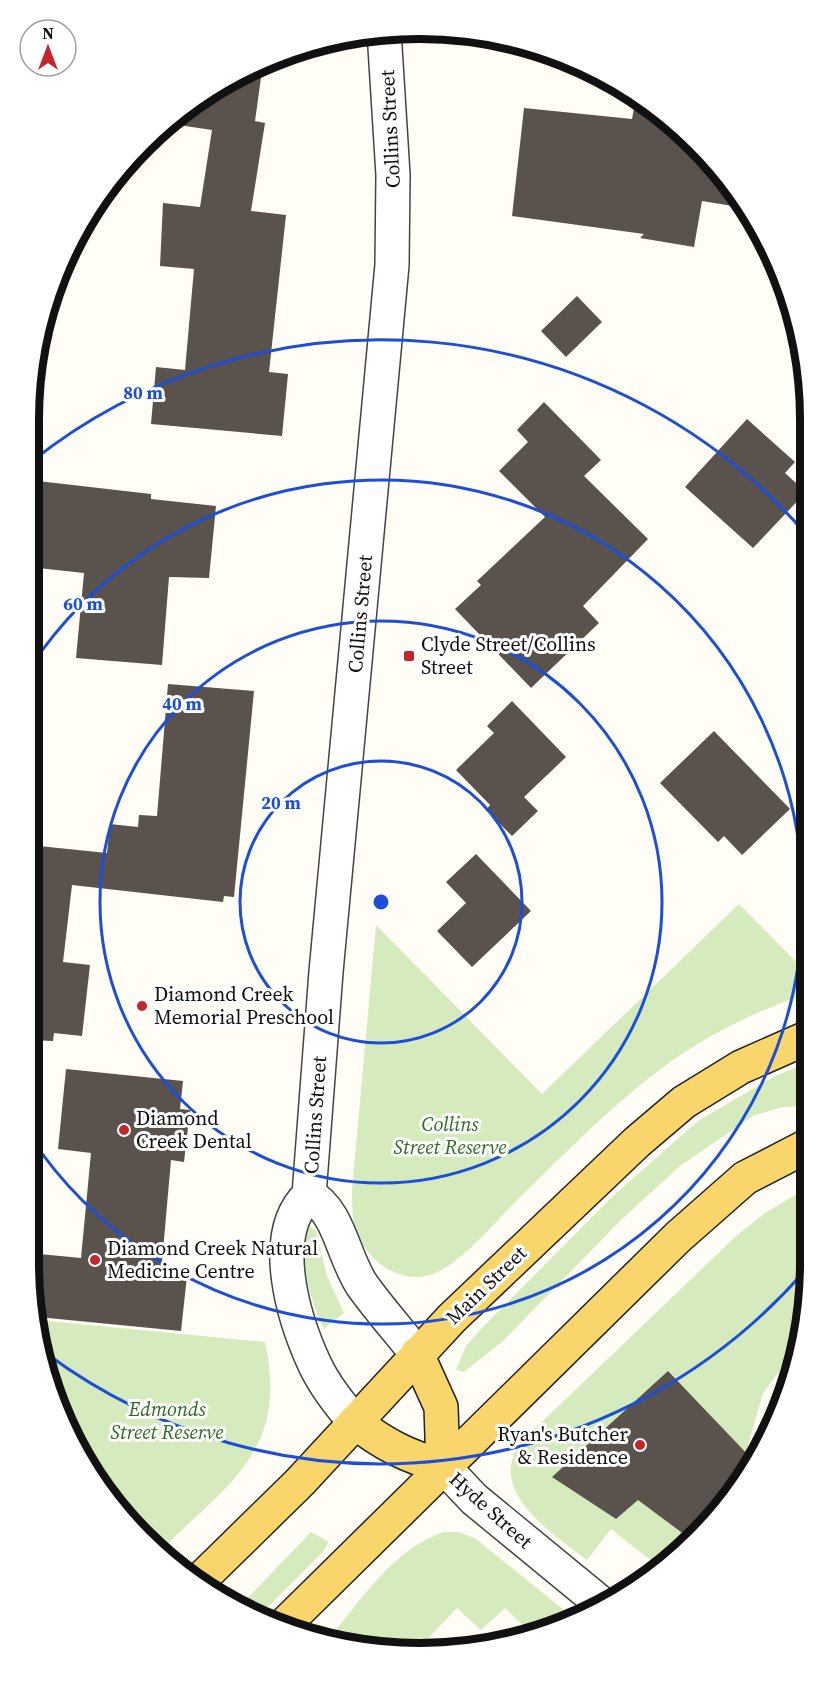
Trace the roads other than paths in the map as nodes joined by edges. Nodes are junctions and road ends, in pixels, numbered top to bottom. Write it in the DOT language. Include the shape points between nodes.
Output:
graph roads {
  1 [pos="385,41"];
  2 [pos="800,1040"];
  3 [pos="800,1150"];
  4 [pos="309,1195"];
  5 [pos="417,1354"];
  6 [pos="355,1422"];
  7 [pos="443,1466"];
  8 [pos="204,1576"];
  9 [pos="596,1599"];
  10 [pos="289,1620"];
  1 -- 4 [label="street, Collins Street" via="393,175 390,294 326,972"];
  2 -- 5 [label="main road, Main Street" via="741,1066 684,1102 605,1171"];
  3 -- 7 [label="main road" via="745,1178 678,1237"];
  4 -- 5 [label="street, Collins Street" via="329,1212 362,1285"];
  4 -- 6 [label="street, Collins Street" via="298,1205 288,1236 295,1312 315,1366 334,1398"];
  5 -- 6 [label="main road, Main Street"];
  5 -- 7 [label="main road, Hyde Street" via="441,1407"];
  6 -- 7 [label="main road, Collins Street" via="382,1443"];
  6 -- 8 [label="main road, Main Street"];
  7 -- 9 [label="street, Hyde Street" via="474,1499"];
  7 -- 10 [label="main road"];
}
